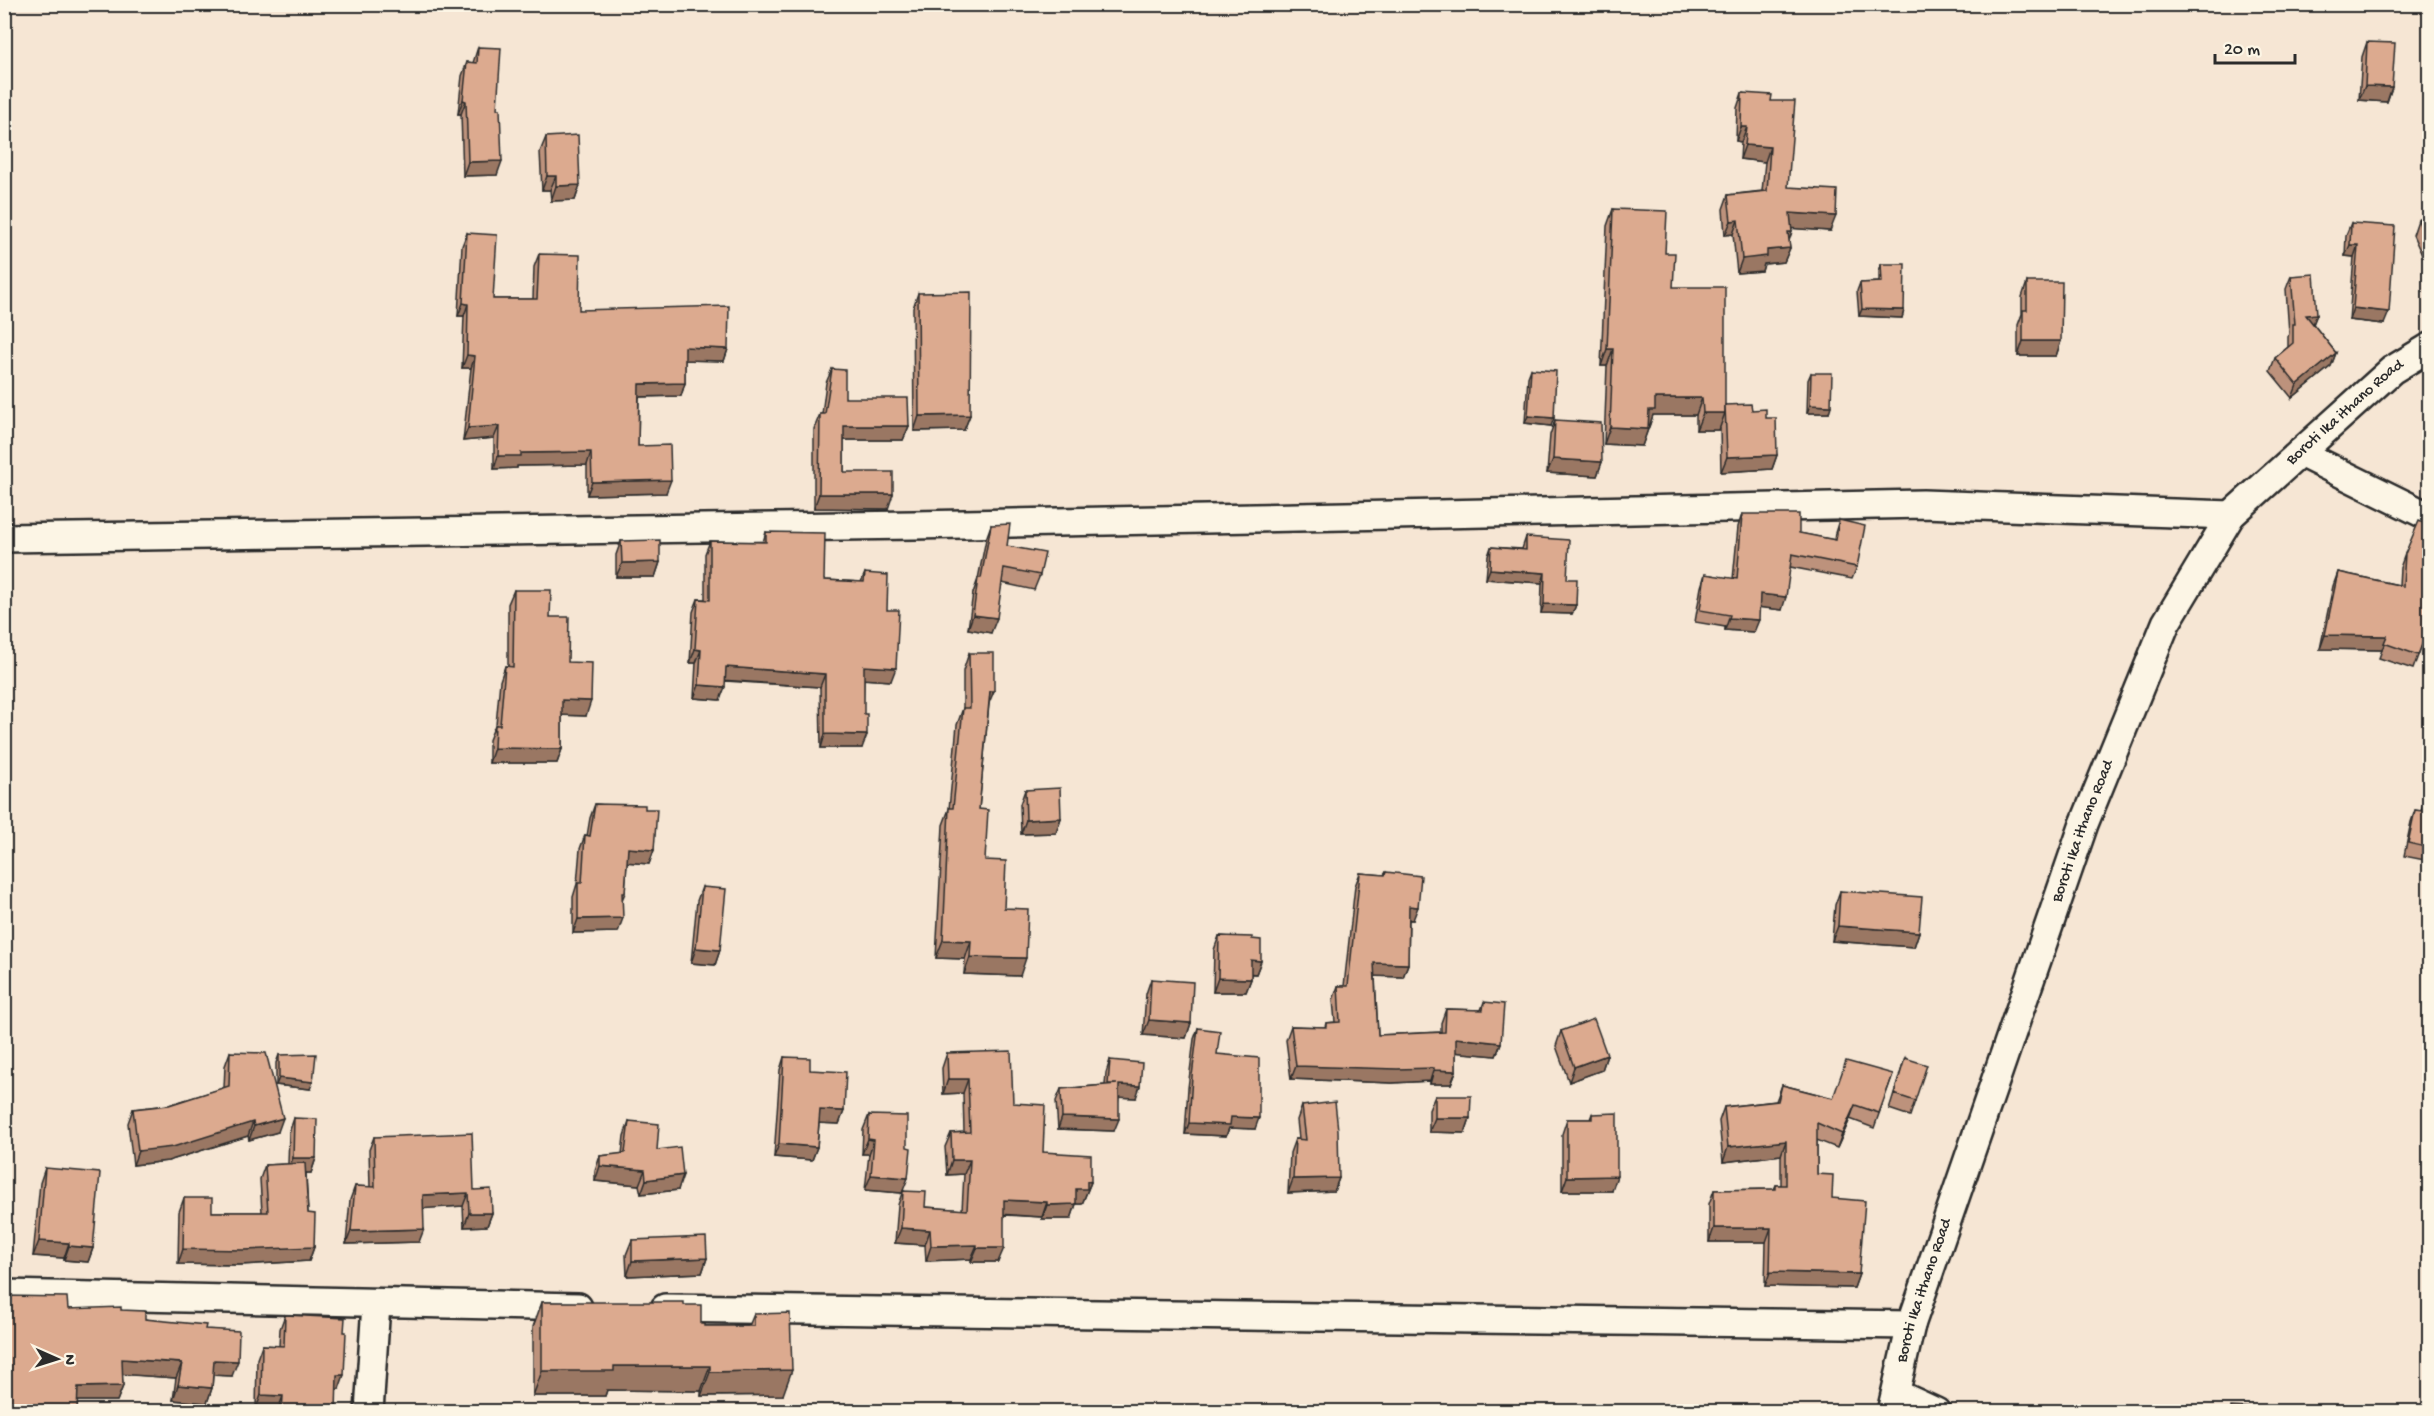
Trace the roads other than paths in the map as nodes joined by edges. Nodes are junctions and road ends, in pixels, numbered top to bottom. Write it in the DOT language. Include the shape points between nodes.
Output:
graph roads {
  1 [pos="2430,347"];
  2 [pos="2300,453"];
  3 [pos="2231,515"];
  4 [pos="2430,517"];
  5 [pos="4,538"];
  6 [pos="4,1294"];
  7 [pos="376,1304"];
  8 [pos="604,1307"];
  9 [pos="640,1308"];
  10 [pos="1911,1325"];
  11 [pos="1894,1403"];
  12 [pos="369,1412"];
  13 [pos="1936,1412"];
  1 -- 2 [label="street, Boroti Ika ithano Road" via="2392,370"];
  2 -- 3 [label="street, Boroti Ika ithano Road"];
  2 -- 4 [label="street"];
  3 -- 5 [label="street" via="1923,504 914,525"];
  3 -- 10 [label="street, Boroti Ika ithano Road" via="2166,623 2084,824"];
  6 -- 7 [label="street"];
  7 -- 8 [label="street"];
  7 -- 12 [label="street"];
  9 -- 10 [label="street"];
  10 -- 11 [label="street, Boroti Ika ithano Road"];
  11 -- 13 [label="street"];
}
